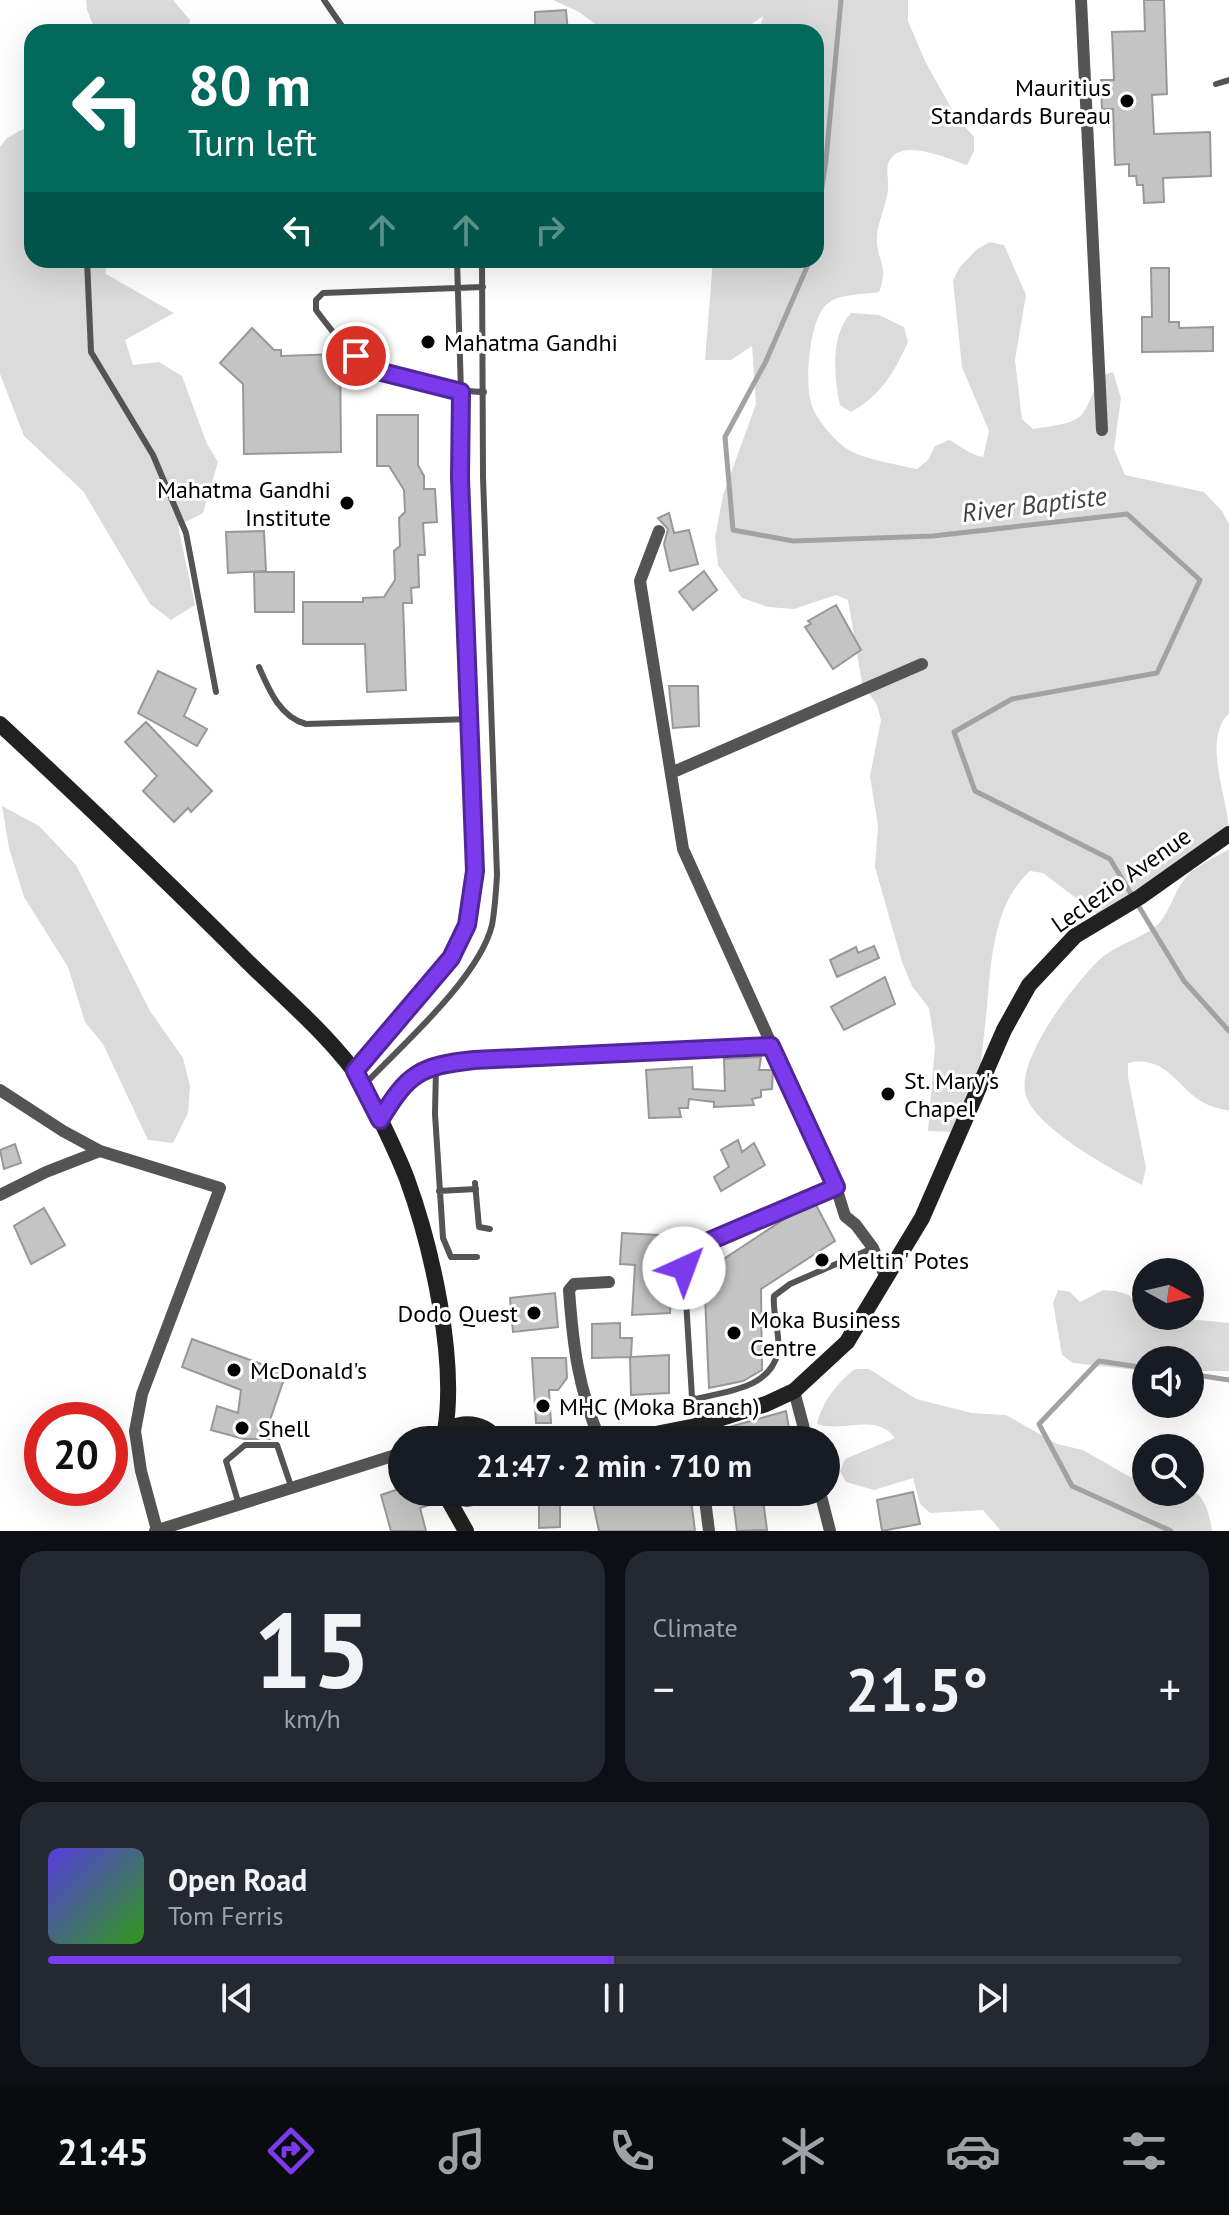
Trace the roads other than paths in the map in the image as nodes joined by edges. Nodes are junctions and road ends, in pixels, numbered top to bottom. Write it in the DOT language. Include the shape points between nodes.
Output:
graph roads {
  1 [pos="324,0"];
  2 [pos="1081,0"];
  3 [pos="339,24"];
  4 [pos="1229,80"];
  5 [pos="1216,84"];
  6 [pos="87,268"];
  7 [pos="458,268"];
  8 [pos="482,268"];
  9 [pos="459,286"];
  10 [pos="483,287"];
  11 [pos="461,392"];
  12 [pos="484,392"];
  13 [pos="1102,430"];
  14 [pos="659,531"];
  15 [pos="922,664"];
  16 [pos="259,667"];
  17 [pos="216,692"];
  18 [pos="471,719"];
  19 [pos="0,724"];
  20 [pos="671,773"];
  21 [pos="1229,834"];
  22 [pos="771,1046"];
  23 [pos="436,1065"];
  24 [pos="359,1078"];
  25 [pos="0,1090"];
  26 [pos="380,1120"];
  27 [pos="100,1151"];
  28 [pos="836,1187"];
  29 [pos="439,1191"];
  30 [pos="0,1195"];
  31 [pos="490,1229"];
  32 [pos="873,1248"];
  33 [pos="477,1257"];
  34 [pos="885,1276"];
  35 [pos="609,1282"];
  36 [pos="449,1387"];
  37 [pos="794,1391"];
  38 [pos="473,1424"];
  39 [pos="442,1426"];
  40 [pos="454,1426"];
  41 [pos="478,1426"];
  42 [pos="595,1426"];
  43 [pos="711,1426"];
  44 [pos="803,1426"];
  45 [pos="386,1458"];
  46 [pos="292,1489"];
  47 [pos="239,1505"];
  48 [pos="453,1506"];
  49 [pos="477,1506"];
  50 [pos="706,1506"];
  51 [pos="824,1506"];
  52 [pos="156,1531"];
  53 [pos="468,1531"];
  54 [pos="709,1531"];
  55 [pos="830,1531"];
  1 -- 3 [label="lane"];
  2 -- 13 [label="street"];
  4 -- 5 [label="lane"];
  6 -- 17 [label="lane" via="91,352 153,455 186,533"];
  7 -- 9 [label="lane"];
  8 -- 10 [label="lane"];
  9 -- 10 [label="lane"];
  9 -- 11 [label="lane"];
  9 -- 11 [label="lane" via="323,293 316,310 370,369"];
  10 -- 12 [label="lane"];
  11 -- 12 [label="lane"];
  11 -- 18 [label="lane"];
  12 -- 24 [label="lane" via="497,875 492,925 464,980"];
  14 -- 20 [label="street" via="640,581"];
  15 -- 20 [label="street"];
  16 -- 18 [label="lane" via="269,690 296,722"];
  18 -- 24 [label="lane" via="475,871 467,925 451,958"];
  19 -- 24 [label="main road" via="172,885"];
  20 -- 22 [label="street" via="683,849"];
  21 -- 34 [label="main road, Leclezio Avenue" via="1075,936 1029,985 922,1218"];
  22 -- 23 [label="street"];
  22 -- 28 [label="street"];
  23 -- 26 [label="street" via="405,1082"];
  23 -- 29 [label="lane"];
  24 -- 26 [label="main road"];
  25 -- 27 [label="street"];
  26 -- 36 [label="main road" via="425,1238"];
  27 -- 30 [label="street"];
  27 -- 52 [label="street" via="220,1188 142,1394 135,1431"];
  28 -- 32 [label="street" via="845,1216"];
  28 -- 32 [label="lane" via="688,1253 684,1268 692,1397 750,1386 770,1368 779,1350 774,1296"];
  29 -- 31 [label="lane" via="476,1186 479,1227"];
  29 -- 33 [label="lane" via="448,1254"];
  32 -- 34 [label="street"];
  34 -- 37 [label="main road, Leclezio Avenue" via="847,1342"];
  35 -- 42 [label="street" via="574,1284 569,1290 580,1385"];
  36 -- 38 [label="main road"];
  36 -- 39 [label="main road"];
  37 -- 43 [label="main road, Leclezio Avenue"];
  37 -- 44 [label="street"];
  38 -- 40 [label="main road"];
  38 -- 41 [label="main road"];
  45 -- 46 [label="street"];
  46 -- 47 [label="street"];
  46 -- 47 [label="lane" via="277,1445 245,1445 226,1461"];
  47 -- 52 [label="street"];
  48 -- 53 [label="main road"];
  49 -- 53 [label="main road"];
  50 -- 54 [label="street"];
  51 -- 55 [label="street"];
}
